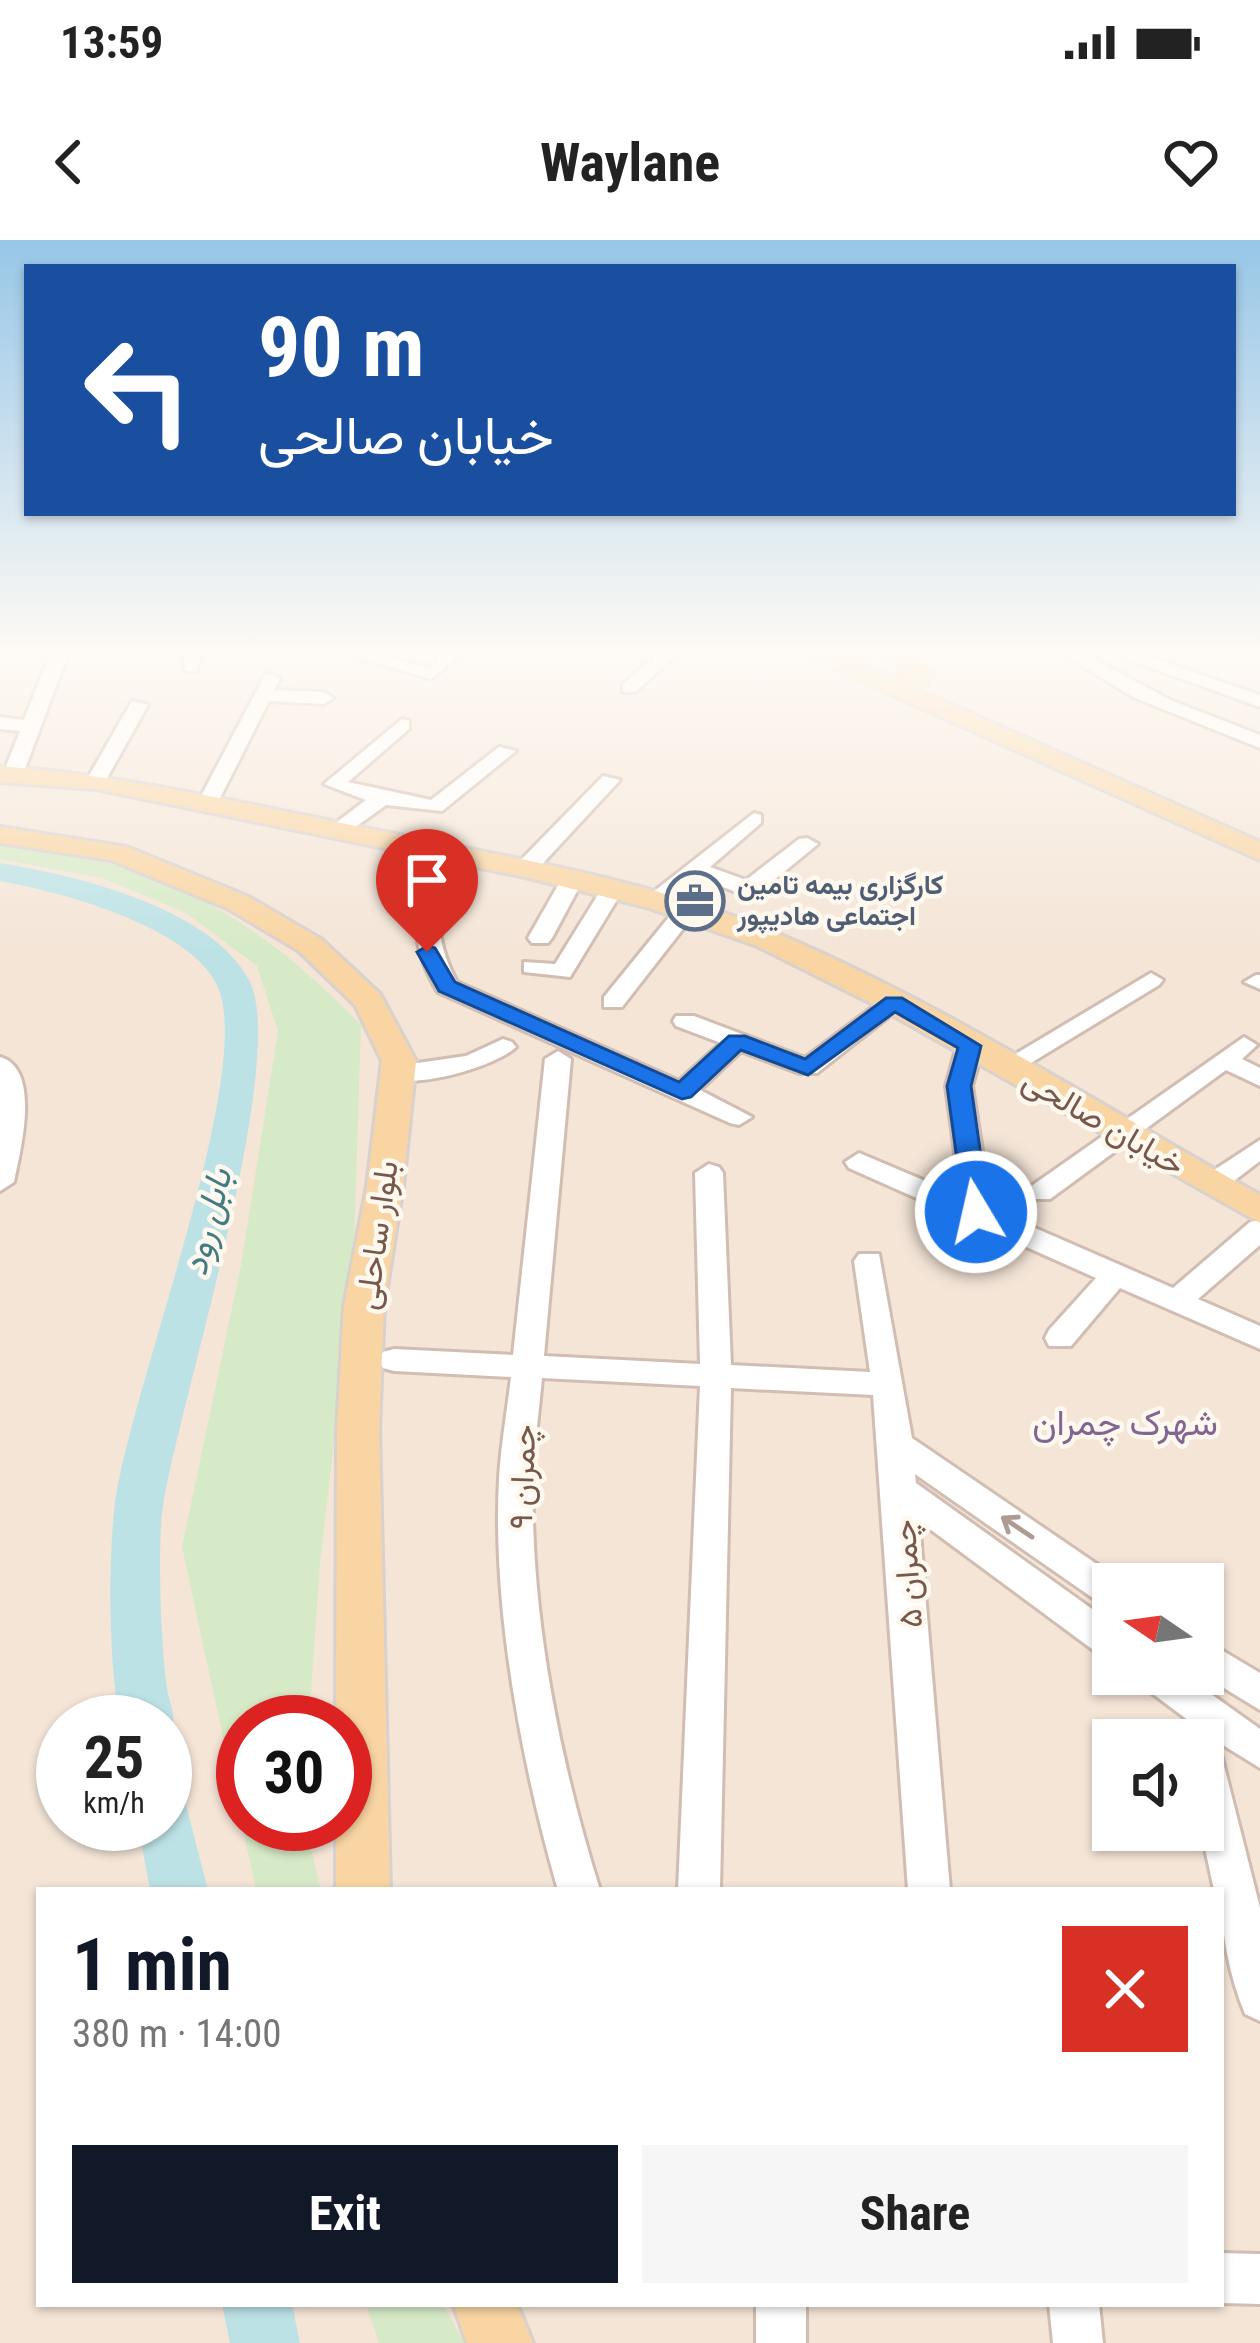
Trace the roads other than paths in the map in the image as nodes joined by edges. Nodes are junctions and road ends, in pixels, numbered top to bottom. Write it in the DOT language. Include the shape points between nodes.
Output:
graph roads {
  1 [pos="18,752"];
  2 [pos="112,752"];
  3 [pos="234,752"];
  4 [pos="371,752"];
  5 [pos="505,752"];
  6 [pos="1045,752"];
  7 [pos="1094,752"];
  8 [pos="96,781"];
  9 [pos="610,781"];
  10 [pos="3,782"];
  11 [pos="382,798"];
  12 [pos="208,802"];
  13 [pos="754,819"];
  14 [pos="336,832"];
  15 [pos="0,835"];
  16 [pos="1260,837"];
  17 [pos="807,844"];
  18 [pos="1260,852"];
  19 [pos="441,853"];
  20 [pos="525,869"];
  21 [pos="694,869"];
  22 [pos="572,880"];
  23 [pos="613,890"];
  24 [pos="671,906"];
  25 [pos="540,938"];
  26 [pos="532,967"];
  27 [pos="1150,980"];
  28 [pos="613,1002"];
  29 [pos="894,1003"];
  30 [pos="685,1021"];
  31 [pos="737,1041"];
  32 [pos="970,1046"];
  33 [pos="503,1047"];
  34 [pos="559,1059"];
  35 [pos="0,1065"];
  36 [pos="1007,1067"];
  37 [pos="397,1074"];
  38 [pos="1260,1078"];
  39 [pos="682,1092"];
  40 [pos="740,1118"];
  41 [pos="1124,1134"];
  42 [pos="1260,1148"];
  43 [pos="859,1162"];
  44 [pos="709,1173"];
  45 [pos="0,1182"];
  46 [pos="1212,1184"];
  47 [pos="1040,1193"];
  48 [pos="1260,1211"];
  49 [pos="976,1212"];
  50 [pos="1260,1229"];
  51 [pos="869,1261"];
  52 [pos="1116,1274"];
  53 [pos="1177,1301"];
  54 [pos="1060,1338"];
  55 [pos="1260,1338"];
  56 [pos="394,1360"];
  57 [pos="530,1367"];
  58 [pos="716,1373"];
  59 [pos="887,1384"];
  60 [pos="896,1444"];
  61 [pos="901,1490"];
  62 [pos="1092,1579"];
  63 [pos="1092,1629"];
  64 [pos="1224,1669"];
  65 [pos="1260,1694"];
  66 [pos="1183,1695"];
  67 [pos="1191,1701"];
  68 [pos="1195,1719"];
  69 [pos="1260,1750"];
  70 [pos="1224,1843"];
  71 [pos="363,1887"];
  72 [pos="578,1887"];
  73 [pos="699,1887"];
  74 [pos="929,1887"];
  75 [pos="1260,1999"];
  76 [pos="1224,2278"];
  77 [pos="1260,2279"];
  78 [pos="485,2307"];
  79 [pos="781,2307"];
  80 [pos="1074,2307"];
  81 [pos="500,2343"];
  82 [pos="782,2343"];
  83 [pos="1078,2343"];
  1 -- 10 [label="street"];
  2 -- 8 [label="street"];
  3 -- 12 [label="street"];
  4 -- 11 [label="street" via="334,784"];
  5 -- 11 [label="street" via="435,807"];
  6 -- 18 [label="main road"];
  7 -- 16 [label="main road"];
  8 -- 10 [label="main road, خيابان صالحی"];
  8 -- 12 [label="main road, خيابان صالحی"];
  9 -- 20 [label="street"];
  10 -- 14 [label="main road, خيابان صالحی"];
  11 -- 14 [label="street"];
  12 -- 14 [label="main road, خيابان صالحی"];
  13 -- 21 [label="street"];
  14 -- 19 [label="main road, خيابان صالحی"];
  15 -- 37 [label="main road, بلوار ساحلی" via="117,853 257,914 310,946 369,1001 399,1061"];
  17 -- 21 [label="street" via="749,889"];
  19 -- 20 [label="main road, خيابان صالحی"];
  19 -- 39 [label="street" via="422,912 427,952 447,987"];
  20 -- 22 [label="main road, خيابان صالحی"];
  21 -- 24 [label="street"];
  22 -- 23 [label="main road, خيابان صالحی"];
  22 -- 25 [label="street"];
  23 -- 24 [label="main road, خيابان صالحی"];
  23 -- 26 [label="street" via="562,972"];
  24 -- 28 [label="street"];
  24 -- 29 [label="main road, خيابان صالحی" via="768,940"];
  27 -- 36 [label="street"];
  29 -- 31 [label="street" via="808,1068"];
  29 -- 32 [label="main road, خيابان صالحی"];
  30 -- 31 [label="street"];
  31 -- 39 [label="street"];
  32 -- 36 [label="main road, خيابان صالحی"];
  32 -- 49 [label="street" via="959,1086"];
  33 -- 37 [label="street" via="472,1063"];
  34 -- 57 [label="street, چمران ۹"];
  35 -- 45 [label="street" via="15,1106"];
  36 -- 41 [label="main road, خيابان صالحی"];
  37 -- 71 [label="main road, بلوار ساحلی" via="364,1306 359,1406"];
  38 -- 41 [label="street" via="1234,1052"];
  39 -- 40 [label="street"];
  41 -- 46 [label="main road, خيابان صالحی"];
  41 -- 47 [label="street"];
  42 -- 46 [label="street"];
  43 -- 49 [label="street"];
  44 -- 58 [label="street"];
  46 -- 48 [label="main road, خيابان صالحی"];
  49 -- 52 [label="street"];
  50 -- 53 [label="street"];
  51 -- 59 [label="street, چمران ۵"];
  52 -- 53 [label="street"];
  52 -- 54 [label="street"];
  53 -- 55 [label="street"];
  56 -- 57 [label="street"];
  57 -- 58 [label="street"];
  57 -- 72 [label="street, چمران ۹" via="516,1481 522,1595 548,1788"];
  58 -- 59 [label="street"];
  58 -- 73 [label="street"];
  59 -- 60 [label="street, چمران ۵"];
  60 -- 61 [label="street, چمران ۵"];
  62 -- 60 [label="street, one-way"];
  61 -- 63 [label="street"];
  61 -- 74 [label="street, چمران ۵"];
  64 -- 65 [label="street"];
  66 -- 67 [label="street"];
  67 -- 68 [label="street"];
  67 -- 69 [label="street"];
  70 -- 75 [label="street"];
  76 -- 77 [label="street"];
  78 -- 81 [label="main road"];
  79 -- 82 [label="street"];
  80 -- 83 [label="street"];
}
